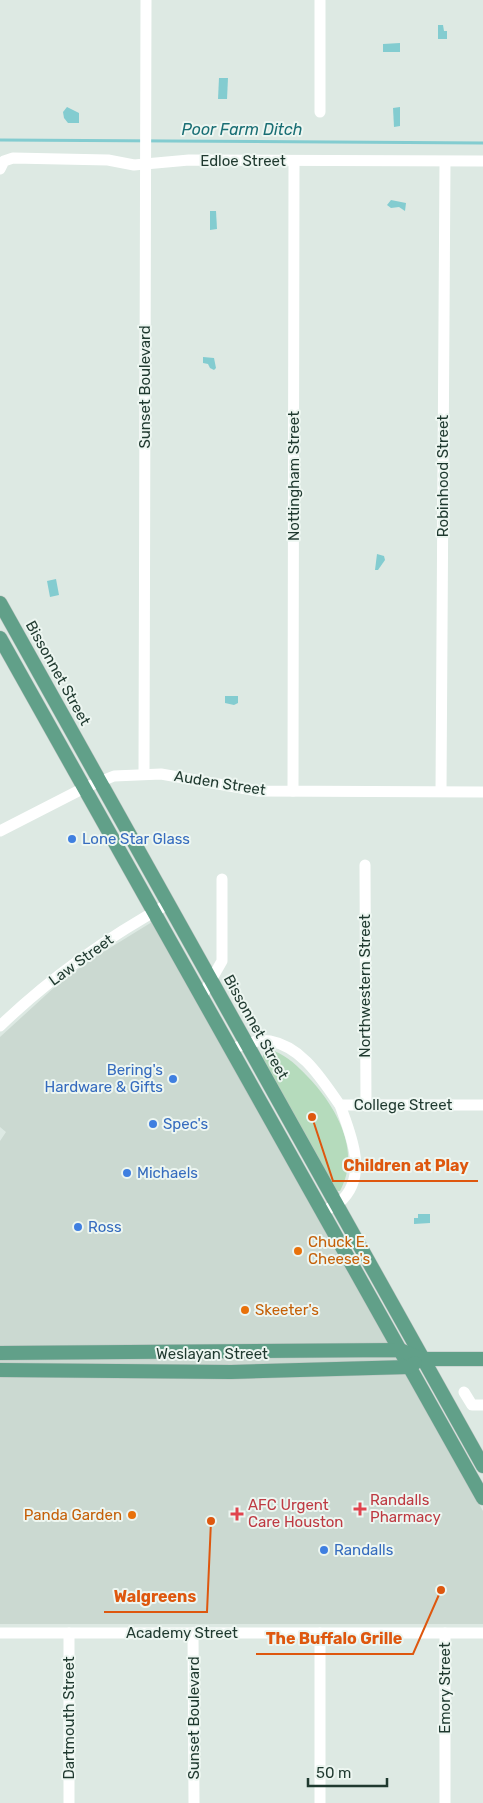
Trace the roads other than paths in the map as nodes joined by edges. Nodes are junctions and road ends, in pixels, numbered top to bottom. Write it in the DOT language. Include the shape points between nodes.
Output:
graph roads {
  1 [pos="146,0"];
  2 [pos="320,0"];
  3 [pos="320,112"];
  4 [pos="294,161"];
  5 [pos="483,161"];
  6 [pos="445,162"];
  7 [pos="2,165"];
  8 [pos="145,165"];
  9 [pos="0,603"];
  10 [pos="0,638"];
  11 [pos="144,774"];
  12 [pos="100,782"];
  13 [pos="84,788"];
  14 [pos="293,791"];
  15 [pos="441,791"];
  16 [pos="483,792"];
  17 [pos="2,827"];
  18 [pos="365,865"];
  19 [pos="222,879"];
  20 [pos="168,904"];
  21 [pos="154,912"];
  22 [pos="211,980"];
  23 [pos="202,996"];
  24 [pos="0,1026"];
  25 [pos="247,1044"];
  26 [pos="232,1048"];
  27 [pos="340,1105"];
  28 [pos="483,1105"];
  29 [pos="366,1106"];
  30 [pos="337,1203"];
  31 [pos="323,1212"];
  32 [pos="400,1350"];
  33 [pos="0,1352"];
  34 [pos="231,1352"];
  35 [pos="48,1353"];
  36 [pos="422,1359"];
  37 [pos="483,1359"];
  38 [pos="409,1367"];
  39 [pos="0,1370"];
  40 [pos="47,1370"];
  41 [pos="231,1372"];
  42 [pos="464,1392"];
  43 [pos="483,1405"];
  44 [pos="483,1466"];
  45 [pos="483,1498"];
  46 [pos="0,1633"];
  47 [pos="69,1633"];
  48 [pos="193,1633"];
  49 [pos="320,1633"];
  50 [pos="445,1633"];
  51 [pos="483,1633"];
  52 [pos="69,1803"];
  53 [pos="194,1803"];
  54 [pos="320,1803"];
  55 [pos="445,1803"];
  1 -- 8 [label="street, Sunset Boulevard"];
  2 -- 3 [label="street"];
  4 -- 6 [label="street, Edloe Street"];
  4 -- 8 [label="street, Edloe Street" via="189,160"];
  4 -- 14 [label="street, Nottingham Street"];
  5 -- 6 [label="street, Edloe Street"];
  6 -- 15 [label="street, Robinhood Street"];
  7 -- 8 [label="street, Edloe Street" via="13,158 108,160"];
  8 -- 11 [label="street, Sunset Boulevard"];
  9 -- 12 [label="main road, Bissonnet Street"];
  10 -- 13 [label="main road"];
  11 -- 12 [label="street, Auden Street" via="114,776"];
  11 -- 14 [label="street, Auden Street" via="161,774 258,791"];
  12 -- 13 [label="street, Auden Street"];
  12 -- 20 [label="main road, Bissonnet Street"];
  13 -- 17 [label="street, Auden Street"];
  13 -- 21 [label="main road"];
  14 -- 15 [label="street, Auden Street"];
  15 -- 16 [label="street, Auden Street"];
  18 -- 29 [label="street, Northwestern Street"];
  19 -- 22 [label="street" via="222,961"];
  20 -- 21 [label="street, Law Street"];
  20 -- 22 [label="main road, Bissonnet Street"];
  21 -- 23 [label="main road"];
  21 -- 24 [label="street, Law Street" via="83,955"];
  22 -- 23 [label="street"];
  22 -- 25 [label="main road, Bissonnet Street"];
  23 -- 26 [label="main road"];
  25 -- 26 [label="street, College Street"];
  25 -- 27 [label="street, College Street" via="270,1041 297,1052 315,1070"];
  25 -- 30 [label="main road, Bissonnet Street"];
  26 -- 31 [label="main road"];
  27 -- 29 [label="street, College Street"];
  27 -- 30 [label="street" via="353,1141 355,1167 351,1187"];
  28 -- 29 [label="street, College Street"];
  30 -- 31 [label="street"];
  30 -- 36 [label="main road, Bissonnet Street"];
  31 -- 32 [label="main road"];
  32 -- 34 [label="main road, Weslayan Street"];
  32 -- 36 [label="main road, Weslayan Street"];
  32 -- 38 [label="main road"];
  33 -- 35 [label="main road, Weslayan Street"];
  34 -- 35 [label="main road, Weslayan Street"];
  34 -- 41 [label="main road"];
  35 -- 40 [label="main road"];
  36 -- 37 [label="main road, Weslayan Street"];
  36 -- 38 [label="main road, Weslayan Street"];
  36 -- 44 [label="main road, Bissonnet Street"];
  38 -- 41 [label="main road, Weslayan Street"];
  38 -- 45 [label="main road"];
  39 -- 40 [label="main road, Weslayan Street"];
  40 -- 41 [label="main road, Weslayan Street"];
  42 -- 43 [label="street" via="472,1405"];
  46 -- 47 [label="street, Academy Street"];
  47 -- 48 [label="street, Academy Street"];
  47 -- 52 [label="street, Dartmouth Street"];
  48 -- 49 [label="street, Academy Street"];
  48 -- 53 [label="street, Sunset Boulevard"];
  49 -- 50 [label="street, Academy Street"];
  49 -- 54 [label="street"];
  50 -- 51 [label="street, Academy Street"];
  50 -- 55 [label="street, Emory Street"];
}
